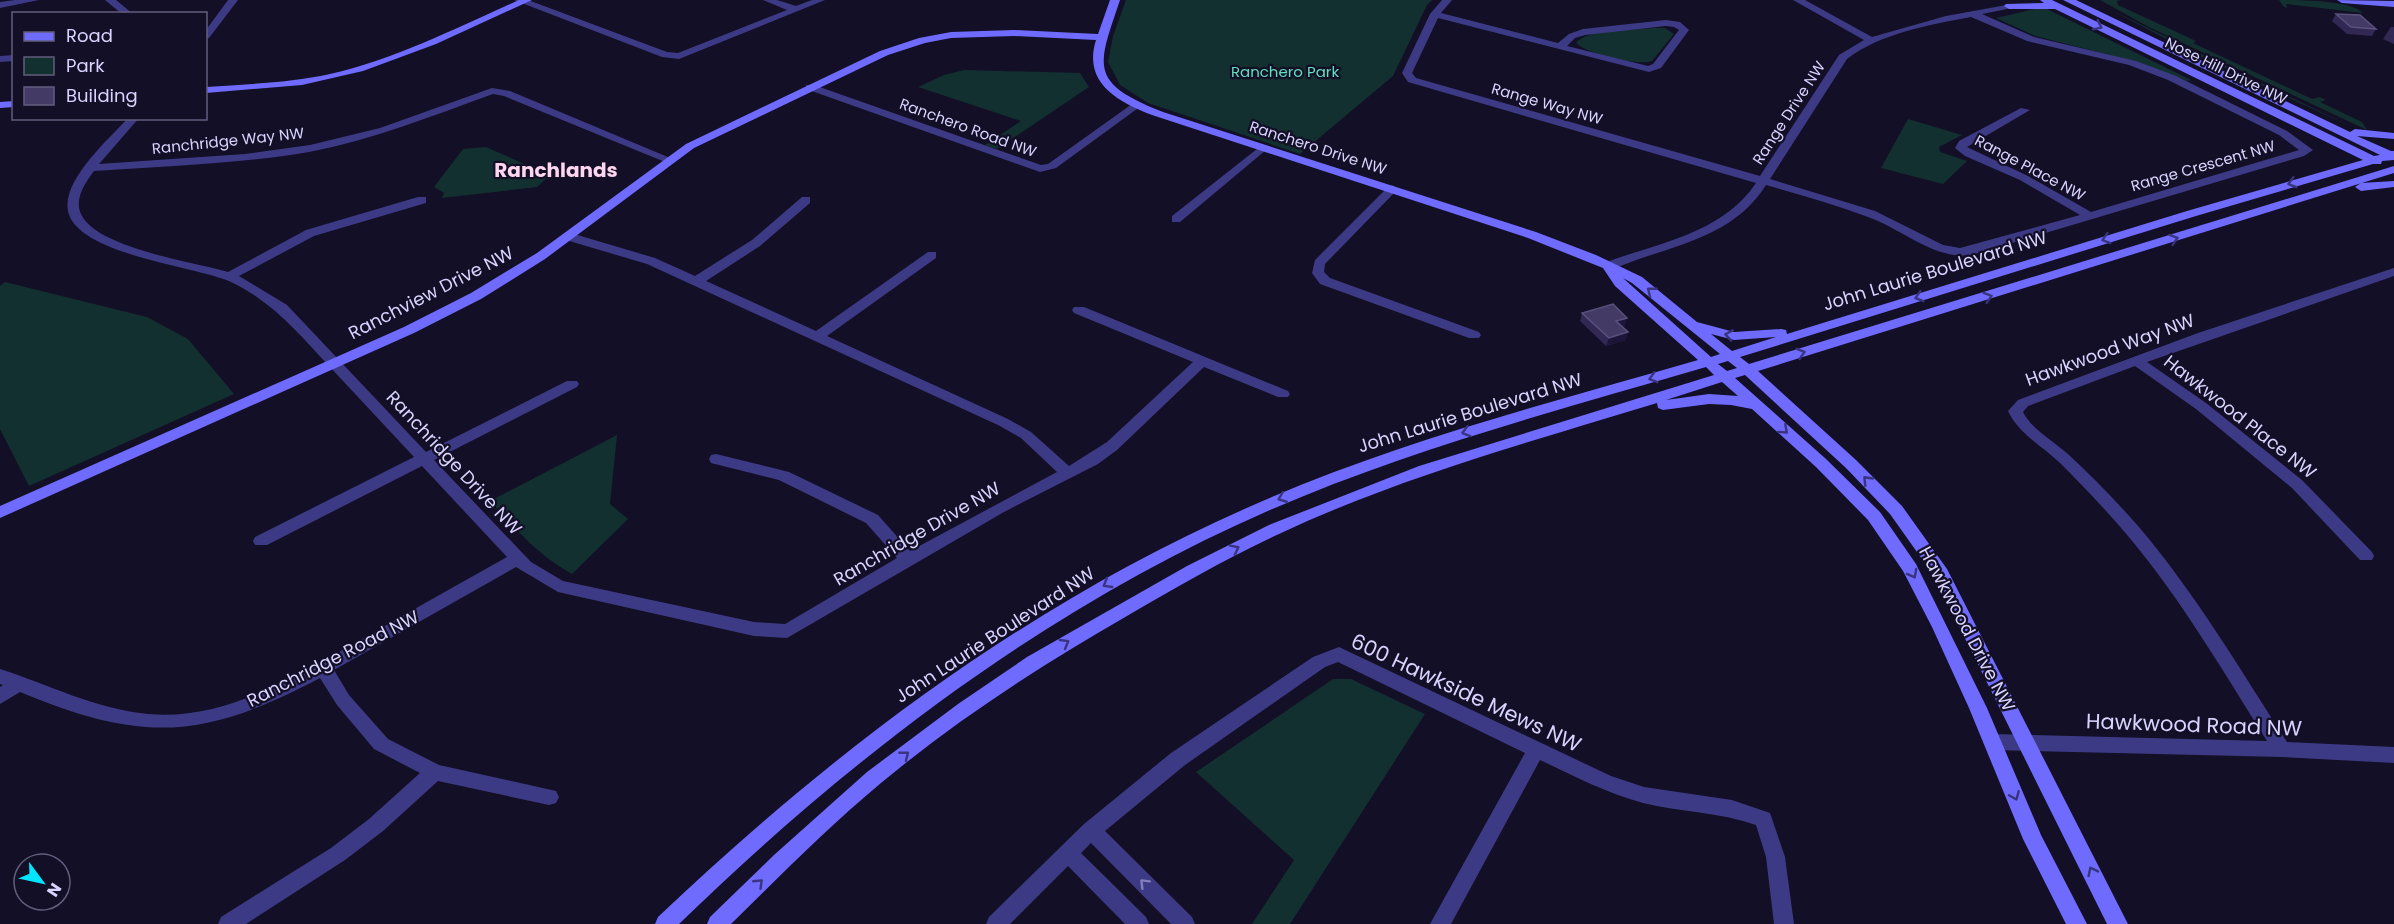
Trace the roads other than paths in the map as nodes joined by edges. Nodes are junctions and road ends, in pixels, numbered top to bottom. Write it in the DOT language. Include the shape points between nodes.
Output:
graph roads {
  1 [pos="34,0"];
  2 [pos="110,0"];
  3 [pos="233,0"];
  4 [pos="768,0"];
  5 [pos="819,0"];
  6 [pos="1115,0"];
  7 [pos="1447,0"];
  8 [pos="1798,0"];
  9 [pos="2045,0"];
  10 [pos="2068,0"];
  11 [pos="2090,0"];
  12 [pos="2342,0"];
  13 [pos="523,1"];
  14 [pos="2011,3"];
  15 [pos="2394,4"];
  16 [pos="0,5"];
  17 [pos="2057,6"];
  18 [pos="795,9"];
  19 [pos="128,12"];
  20 [pos="1435,14"];
  21 [pos="1973,14"];
  22 [pos="2117,23"];
  23 [pos="207,35"];
  24 [pos="1102,37"];
  25 [pos="1869,39"];
  26 [pos="1560,47"];
  27 [pos="810,87"];
  28 [pos="207,90"];
  29 [pos="1136,106"];
  30 [pos="2025,110"];
  31 [pos="132,120"];
  32 [pos="2305,126"];
  33 [pos="2332,126"];
  34 [pos="2394,136"];
  35 [pos="1262,148"];
  36 [pos="669,160"];
  37 [pos="2373,160"];
  38 [pos="2393,162"];
  39 [pos="2349,167"];
  40 [pos="93,168"];
  41 [pos="1763,181"];
  42 [pos="2394,184"];
  43 [pos="1392,189"];
  44 [pos="2319,193"];
  45 [pos="422,200"];
  46 [pos="806,200"];
  47 [pos="2090,216"];
  48 [pos="1176,219"];
  49 [pos="570,237"];
  50 [pos="932,255"];
  51 [pos="1608,266"];
  52 [pos="2394,272"];
  53 [pos="229,277"];
  54 [pos="697,281"];
  55 [pos="1079,310"];
  56 [pos="1684,318"];
  57 [pos="1808,331"];
  58 [pos="1474,335"];
  59 [pos="818,337"];
  60 [pos="1728,356"];
  61 [pos="1202,361"];
  62 [pos="1709,361"];
  63 [pos="2138,362"];
  64 [pos="332,364"];
  65 [pos="1745,370"];
  66 [pos="1726,376"];
  67 [pos="572,384"];
  68 [pos="1283,394"];
  69 [pos="1645,403"];
  70 [pos="1758,407"];
  71 [pos="716,459"];
  72 [pos="424,460"];
  73 [pos="1067,473"];
  74 [pos="1896,510"];
  75 [pos="0,512"];
  76 [pos="1874,516"];
  77 [pos="261,541"];
  78 [pos="2366,556"];
  79 [pos="517,559"];
  80 [pos="908,559"];
  81 [pos="323,667"];
  82 [pos="0,676"];
  83 [pos="18,684"];
  84 [pos="0,696"];
  85 [pos="1992,742"];
  86 [pos="2029,743"];
  87 [pos="2282,749"];
  88 [pos="1537,750"];
  89 [pos="2394,755"];
  90 [pos="435,772"];
  91 [pos="549,797"];
  92 [pos="1091,830"];
  93 [pos="1068,853"];
  94 [pos="231,923"];
  95 [pos="665,924"];
  96 [pos="717,924"];
  97 [pos="996,924"];
  98 [pos="1139,924"];
  99 [pos="1185,924"];
  100 [pos="1440,924"];
  101 [pos="1784,924"];
  102 [pos="2077,924"];
  103 [pos="2118,924"];
  1 -- 16 [label="street"];
  2 -- 19 [label="street"];
  3 -- 23 [label="street"];
  4 -- 18 [label="street"];
  5 -- 18 [label="street"];
  6 -- 24 [label="main road, Ranchero Drive NW"];
  7 -- 20 [label="street, Range Way NW"];
  8 -- 25 [label="street"];
  9 -- 17 [label="main road, Nose Hill Drive NW"];
  10 -- 22 [label="main road, Nose Hill Drive NW"];
  11 -- 22 [label="main road"];
  12 -- 15 [label="main road"];
  13 -- 18 [label="street" via="666,55 679,56"];
  13 -- 28 [label="main road" via="348,72 278,85"];
  14 -- 17 [label="main road"];
  14 -- 21 [label="street, Range Drive NW"];
  17 -- 32 [label="main road, Nose Hill Drive NW, one-way"];
  20 -- 26 [label="street"];
  20 -- 41 [label="street, Range Way NW" via="1407,73 1412,80"];
  21 -- 25 [label="street, Range Drive NW"];
  21 -- 47 [label="street, Range Crescent NW" via="2031,39 2132,63 2172,78 2283,133 2307,150"];
  22 -- 33 [label="main road, Nose Hill Drive NW"];
  24 -- 27 [label="main road, Ranchview Drive NW" via="996,33 939,36 884,53"];
  24 -- 29 [label="main road, Ranchero Drive NW" via="1099,70 1116,92"];
  25 -- 41 [label="street, Range Drive NW" via="1843,57"];
  26 -- 26 [label="street" via="1649,69 1657,66 1684,30 1670,23 1593,30 1572,36"];
  27 -- 29 [label="street, Ranchero Road NW" via="1040,170 1052,166"];
  27 -- 36 [label="main road, Ranchview Drive NW" via="711,134"];
  29 -- 35 [label="main road, Ranchero Drive NW"];
  30 -- 47 [label="street, Range Place NW" via="1963,143 1961,148"];
  31 -- 40 [label="street, Ranchridge Drive NW"];
  32 -- 37 [label="main road, Nose Hill Drive NW"];
  32 -- 39 [label="main road" via="2344,154"];
  33 -- 34 [label="main road" via="2373,136"];
  33 -- 38 [label="main road, Nose Hill Drive NW"];
  35 -- 43 [label="main road, Ranchero Drive NW"];
  35 -- 48 [label="street"];
  36 -- 40 [label="street, Ranchridge Way NW" via="506,93 492,91 384,130 310,148"];
  36 -- 49 [label="main road, Ranchview Drive NW"];
  37 -- 38 [label="main road, Nose Hill Drive NW"];
  37 -- 39 [label="main road, John Laurie Boulevard NW"];
  38 -- 44 [label="main road"];
  39 -- 57 [label="main road, John Laurie Boulevard NW, one-way"];
  40 -- 53 [label="street, Ranchridge Drive NW" via="78,186 73,201 77,221 89,233 107,242"];
  41 -- 47 [label="street, Range Crescent NW" via="1866,211 1956,252"];
  41 -- 51 [label="street, Range Drive NW" via="1738,213 1722,224"];
  42 -- 44 [label="main road"];
  43 -- 51 [label="main road, Ranchero Drive NW" via="1532,235"];
  43 -- 58 [label="street" via="1319,263 1318,273 1325,280"];
  65 -- 44 [label="main road, one-way"];
  45 -- 53 [label="street" via="310,233"];
  46 -- 54 [label="street" via="756,243"];
  49 -- 54 [label="street" via="651,261"];
  49 -- 64 [label="main road, Ranchview Drive NW" via="476,296"];
  50 -- 59 [label="street"];
  56 -- 51 [label="main road, Ranchero Drive NW, one-way" via="1637,280"];
  51 -- 62 [label="main road, Ranchero Drive NW" via="1620,283"];
  52 -- 63 [label="street, Hawkwood Way NW"];
  53 -- 64 [label="street, Ranchridge Drive NW" via="282,308"];
  54 -- 59 [label="street"];
  55 -- 61 [label="street"];
  57 -- 56 [label="main road, one-way" via="1734,336"];
  56 -- 60 [label="main road, Ranchero Drive NW"];
  57 -- 60 [label="main road, John Laurie Boulevard NW"];
  59 -- 73 [label="street" via="1003,422 1026,435"];
  60 -- 62 [label="main road, John Laurie Boulevard NW"];
  60 -- 65 [label="main road, Hawkwood Drive NW"];
  61 -- 68 [label="street"];
  61 -- 73 [label="street, Ranchridge Drive NW" via="1112,446"];
  62 -- 66 [label="main road, Hawkwood Drive NW"];
  62 -- 95 [label="main road, John Laurie Boulevard NW, one-way" via="1423,445 1348,471 1220,526 1115,579 1038,625 921,704 849,759 757,837"];
  63 -- 78 [label="street, Hawkwood Place NW" via="2201,406 2297,484"];
  63 -- 87 [label="street, Hawkwood Way NW" via="2023,403 2016,416 2091,483 2154,555"];
  64 -- 72 [label="street, Ranchridge Drive NW"];
  64 -- 75 [label="main road, Ranchview Drive NW"];
  65 -- 66 [label="main road"];
  74 -- 65 [label="main road, Hawkwood Drive NW, one-way" via="1851,464"];
  66 -- 69 [label="main road"];
  66 -- 70 [label="main road, Hawkwood Drive NW"];
  67 -- 72 [label="street"];
  69 -- 70 [label="main road" via="1663,405 1728,398"];
  96 -- 69 [label="main road, one-way" via="866,786 946,723 1033,662 1122,610 1275,529 1354,497 1424,471"];
  70 -- 76 [label="main road, Hawkwood Drive NW, one-way"];
  71 -- 80 [label="street" via="784,476 872,519"];
  72 -- 77 [label="street"];
  72 -- 79 [label="street, Ranchridge Drive NW"];
  73 -- 80 [label="street, Ranchridge Drive NW"];
  74 -- 76 [label="main road"];
  74 -- 86 [label="main road, Hawkwood Drive NW" via="1941,573"];
  76 -- 85 [label="main road, Hawkwood Drive NW, one-way" via="1910,568"];
  79 -- 80 [label="street, Ranchridge Drive NW" via="558,586 772,632 795,628"];
  79 -- 81 [label="street, Ranchridge Road NW"];
  81 -- 83 [label="street, Ranchridge Road NW" via="257,701 210,716 169,722 96,711"];
  81 -- 90 [label="street" via="349,707 381,744"];
  82 -- 83 [label="street, Ranchridge Road NW"];
  83 -- 84 [label="street"];
  85 -- 86 [label="street, Hawkwood Road NW"];
  85 -- 102 [label="main road, Hawkwood Drive NW, one-way" via="2033,839"];
  86 -- 87 [label="street, Hawkwood Road NW"];
  103 -- 86 [label="main road, Hawkwood Drive NW, one-way"];
  87 -- 89 [label="street, Hawkwood Road NW"];
  88 -- 92 [label="street, 600 Hawkside Mews NW" via="1339,654 1319,662 1178,759"];
  88 -- 100 [label="street"];
  88 -- 101 [label="street, 600 Hawkside Mews NW" via="1606,783 1644,795 1732,808 1763,819 1777,858"];
  90 -- 91 [label="street"];
  90 -- 94 [label="street" via="353,843"];
  92 -- 93 [label="street"];
  99 -- 92 [label="street, one-way"];
  93 -- 97 [label="street"];
  93 -- 98 [label="street"];
}
